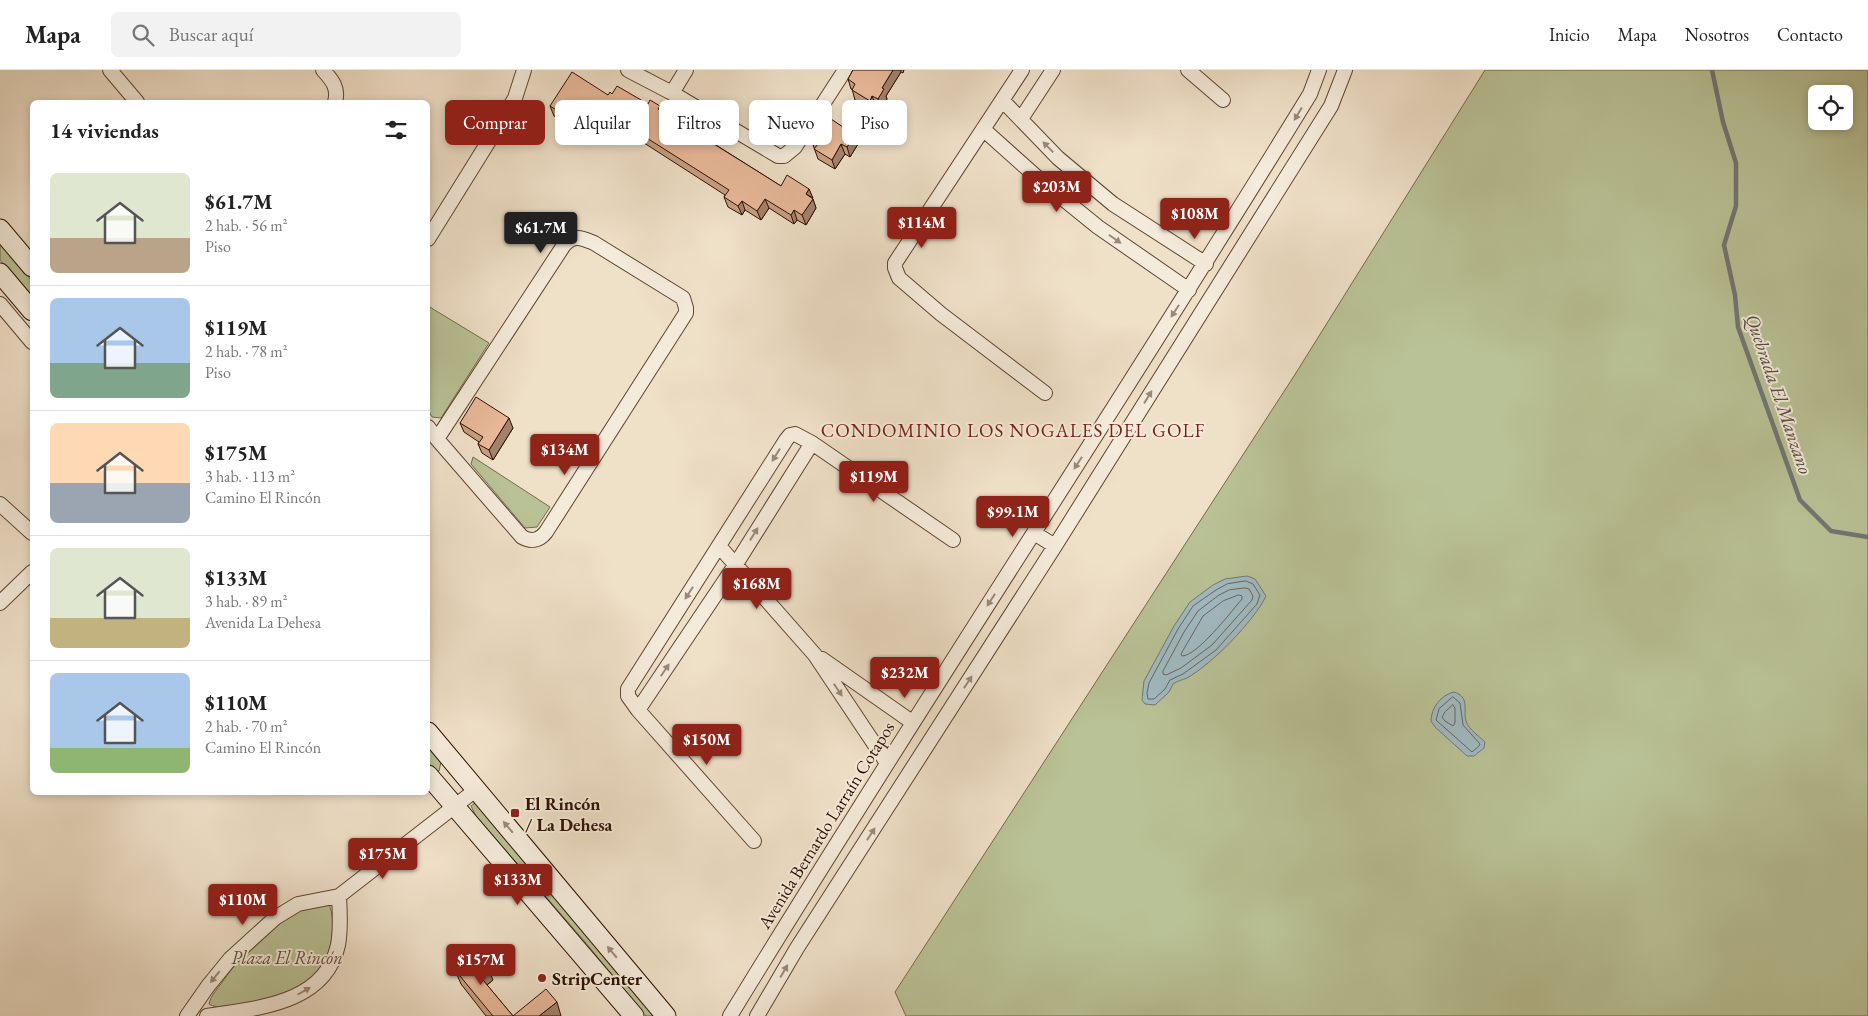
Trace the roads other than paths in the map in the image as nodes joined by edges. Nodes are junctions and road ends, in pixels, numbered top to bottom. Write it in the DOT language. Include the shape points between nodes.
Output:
graph roads {
  1 [pos="110,70"];
  2 [pos="323,70"];
  3 [pos="524,70"];
  4 [pos="628,70"];
  5 [pos="686,70"];
  6 [pos="845,70"];
  7 [pos="1022,70"];
  8 [pos="1053,70"];
  9 [pos="1188,70"];
  10 [pos="1320,70"];
  11 [pos="1345,70"];
  12 [pos="672,93"];
  13 [pos="1310,94"];
  14 [pos="135,100"];
  15 [pos="336,100"];
  16 [pos="1223,100"];
  17 [pos="1003,101"];
  18 [pos="1331,106"];
  19 [pos="1021,119"];
  20 [pos="983,129"];
  21 [pos="0,229"];
  22 [pos="430,236"];
  23 [pos="1206,264"];
  24 [pos="30,265"];
  25 [pos="0,273"];
  26 [pos="1189,290"];
  27 [pos="0,304"];
  28 [pos="30,309"];
  29 [pos="30,340"];
  30 [pos="1044,393"];
  31 [pos="430,429"];
  32 [pos="437,439"];
  33 [pos="812,443"];
  34 [pos="0,504"];
  35 [pos="30,531"];
  36 [pos="1034,532"];
  37 [pos="953,540"];
  38 [pos="719,546"];
  39 [pos="1055,546"];
  40 [pos="736,564"];
  41 [pos="30,574"];
  42 [pos="0,603"];
  43 [pos="815,655"];
  44 [pos="638,710"];
  45 [pos="912,722"];
  46 [pos="430,734"];
  47 [pos="887,763"];
  48 [pos="430,777"];
  49 [pos="477,789"];
  50 [pos="454,806"];
  51 [pos="754,841"];
  52 [pos="830,854"];
  53 [pos="850,867"];
  54 [pos="339,896"];
  55 [pos="801,899"];
  56 [pos="820,912"];
  57 [pos="187,1016"];
  58 [pos="207,1016"];
  59 [pos="634,1016"];
  60 [pos="666,1016"];
  61 [pos="730,1016"];
  62 [pos="757,1016"];
  1 -- 14 [label="street"];
  2 -- 15 [label="street" via="335,86"];
  3 -- 22 [label="street" via="515,98"];
  4 -- 12 [label="street"];
  5 -- 12 [label="street"];
  6 -- 12 [label="street" via="795,148 784,156 778,156"];
  7 -- 17 [label="street"];
  8 -- 19 [label="street"];
  9 -- 16 [label="street"];
  10 -- 13 [label="street, Avenida Bernardo Larraín Cotapos"];
  11 -- 18 [label="street"];
  13 -- 18 [label="street"];
  13 -- 23 [label="street, Avenida Bernardo Larraín Cotapos, one-way"];
  17 -- 19 [label="street"];
  17 -- 20 [label="street"];
  39 -- 18 [label="street, one-way"];
  23 -- 19 [label="street, one-way" via="1113,204 1058,158"];
  20 -- 26 [label="street, one-way" via="1098,227"];
  20 -- 30 [label="street" via="895,263 895,268 899,278 941,314"];
  21 -- 24 [label="street"];
  23 -- 26 [label="street, Avenida Bernardo Larraín Cotapos"];
  25 -- 28 [label="street"];
  26 -- 36 [label="street, Avenida Bernardo Larraín Cotapos, one-way"];
  27 -- 29 [label="street"];
  31 -- 32 [label="street"];
  32 -- 32 [label="street" via="522,537 540,538 686,313 683,298 594,243 580,237 572,238 564,244"];
  33 -- 37 [label="street"];
  33 -- 38 [label="street, one-way" via="795,434 788,437"];
  40 -- 33 [label="street, one-way"];
  34 -- 35 [label="street"];
  36 -- 39 [label="street"];
  36 -- 45 [label="street, Avenida Bernardo Larraín Cotapos, one-way"];
  38 -- 40 [label="street"];
  38 -- 44 [label="street, one-way" via="628,689 628,696"];
  53 -- 39 [label="street, one-way"];
  40 -- 43 [label="street"];
  44 -- 40 [label="street, one-way"];
  41 -- 42 [label="street"];
  43 -- 45 [label="street"];
  43 -- 47 [label="street, one-way"];
  44 -- 51 [label="street"];
  45 -- 47 [label="street, Avenida Bernardo Larraín Cotapos"];
  46 -- 49 [label="street"];
  47 -- 52 [label="street, Avenida Bernardo Larraín Cotapos"];
  48 -- 50 [label="street"];
  49 -- 50 [label="street"];
  60 -- 49 [label="street, one-way"];
  50 -- 54 [label="street"];
  50 -- 59 [label="street"];
  52 -- 53 [label="street"];
  52 -- 55 [label="street, Avenida Bernardo Larraín Cotapos"];
  53 -- 56 [label="street"];
  54 -- 57 [label="street, one-way" via="308,900 275,918 230,959"];
  58 -- 54 [label="street, one-way" via="272,1005 317,983 330,967 338,945"];
  55 -- 56 [label="street"];
  55 -- 61 [label="street, Avenida Bernardo Larraín Cotapos"];
  62 -- 56 [label="street, one-way"];
}
